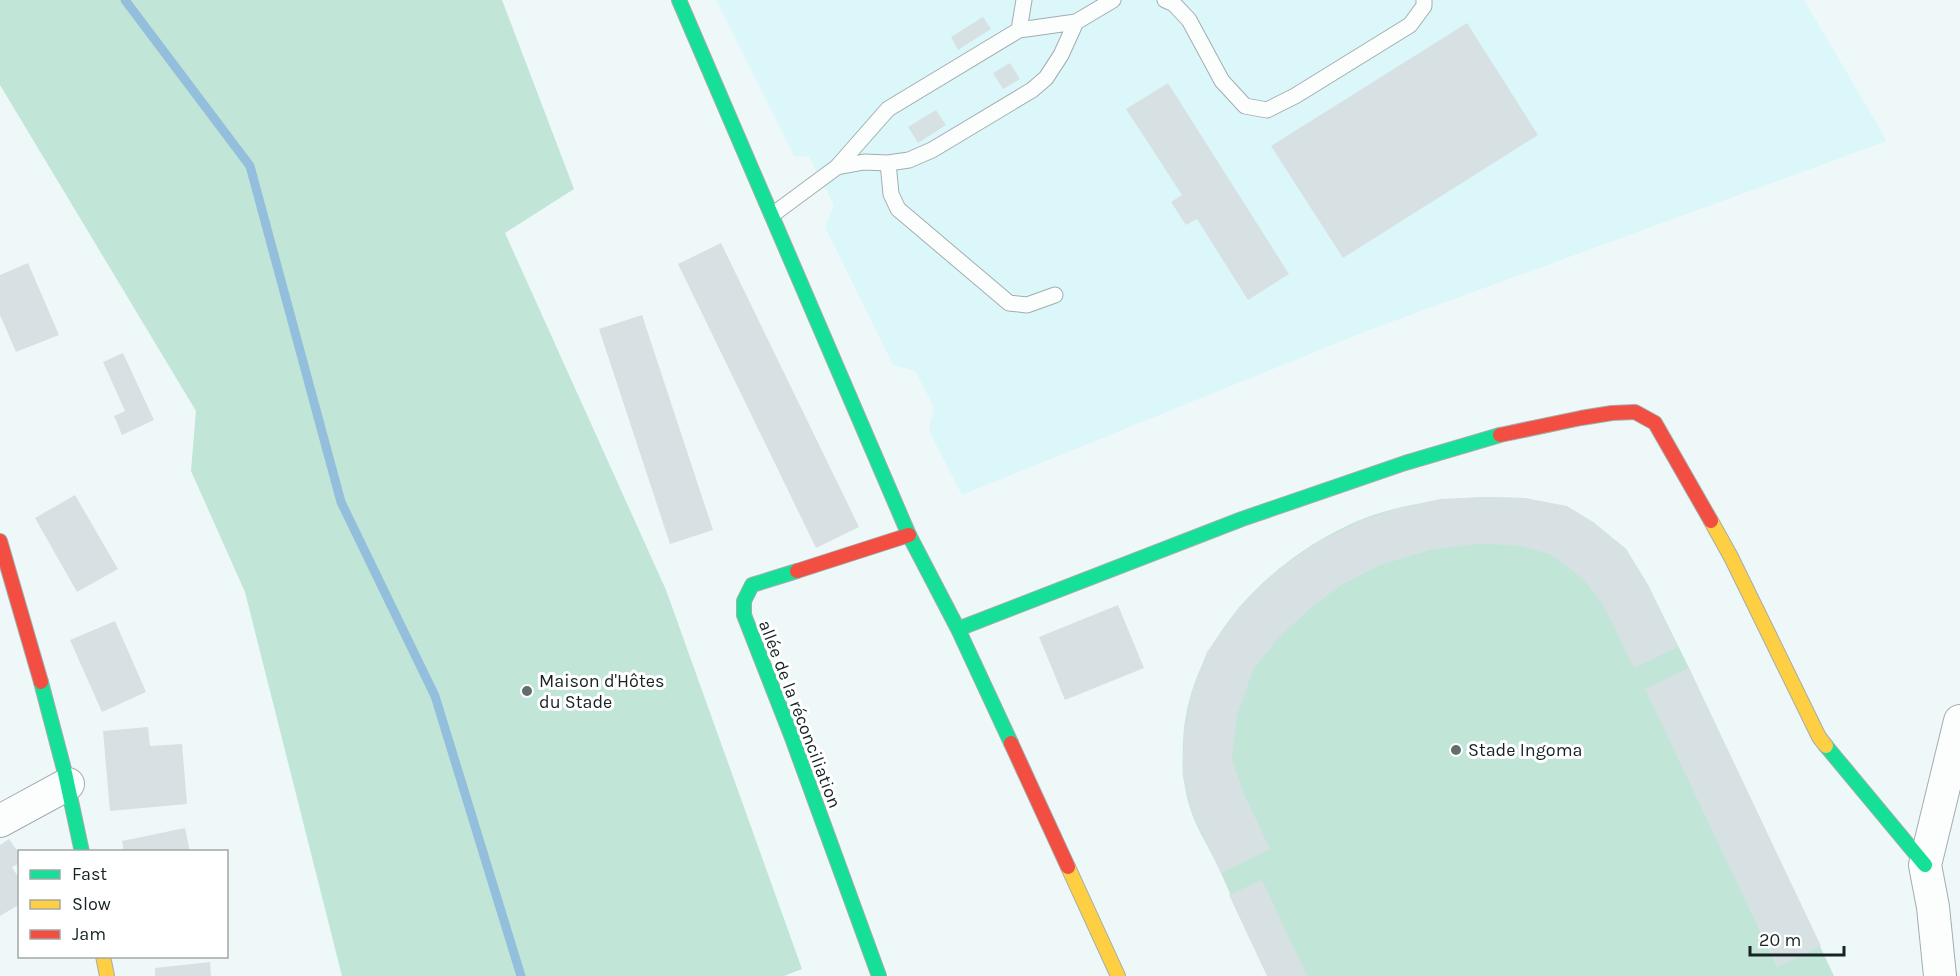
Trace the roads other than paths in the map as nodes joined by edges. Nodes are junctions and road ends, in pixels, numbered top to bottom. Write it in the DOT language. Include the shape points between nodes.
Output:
graph roads {
  1 [pos="679,0"];
  2 [pos="1024,0"];
  3 [pos="1113,0"];
  4 [pos="1165,0"];
  5 [pos="1424,0"];
  6 [pos="1076,22"];
  7 [pos="1019,30"];
  8 [pos="888,163"];
  9 [pos="837,167"];
  10 [pos="772,215"];
  11 [pos="1055,295"];
  12 [pos="909,535"];
  13 [pos="0,541"];
  14 [pos="958,629"];
  15 [pos="1960,721"];
  16 [pos="68,784"];
  17 [pos="0,821"];
  18 [pos="82,850"];
  19 [pos="1926,865"];
  20 [pos="104,958"];
  21 [pos="107,976"];
  22 [pos="879,976"];
  23 [pos="1118,976"];
  24 [pos="1940,976"];
  1 -- 10 [label="street"];
  2 -- 7 [label="lane"];
  3 -- 6 [label="lane"];
  4 -- 5 [label="lane" via="1189,20 1222,81 1237,98 1245,106 1267,110 1410,25"];
  6 -- 7 [label="lane"];
  6 -- 8 [label="lane" via="1061,55 1046,78 1032,90 932,150 909,160"];
  7 -- 9 [label="lane" via="888,109"];
  8 -- 9 [label="lane"];
  8 -- 11 [label="lane" via="891,194 898,209 1009,303 1027,305"];
  9 -- 10 [label="lane"];
  10 -- 12 [label="street"];
  12 -- 14 [label="street"];
  12 -- 22 [label="street, allée de la réconciliation" via="752,585 744,601 744,615"];
  13 -- 16 [label="street"];
  14 -- 19 [label="street" via="1242,519 1405,463 1538,426 1635,412 1655,423 1765,626 1819,737"];
  14 -- 23 [label="street"];
  15 -- 19 [label="street"];
  16 -- 17 [label="street"];
  16 -- 18 [label="street"];
  19 -- 24 [label="street"];
  20 -- 21 [label="street"];
}
